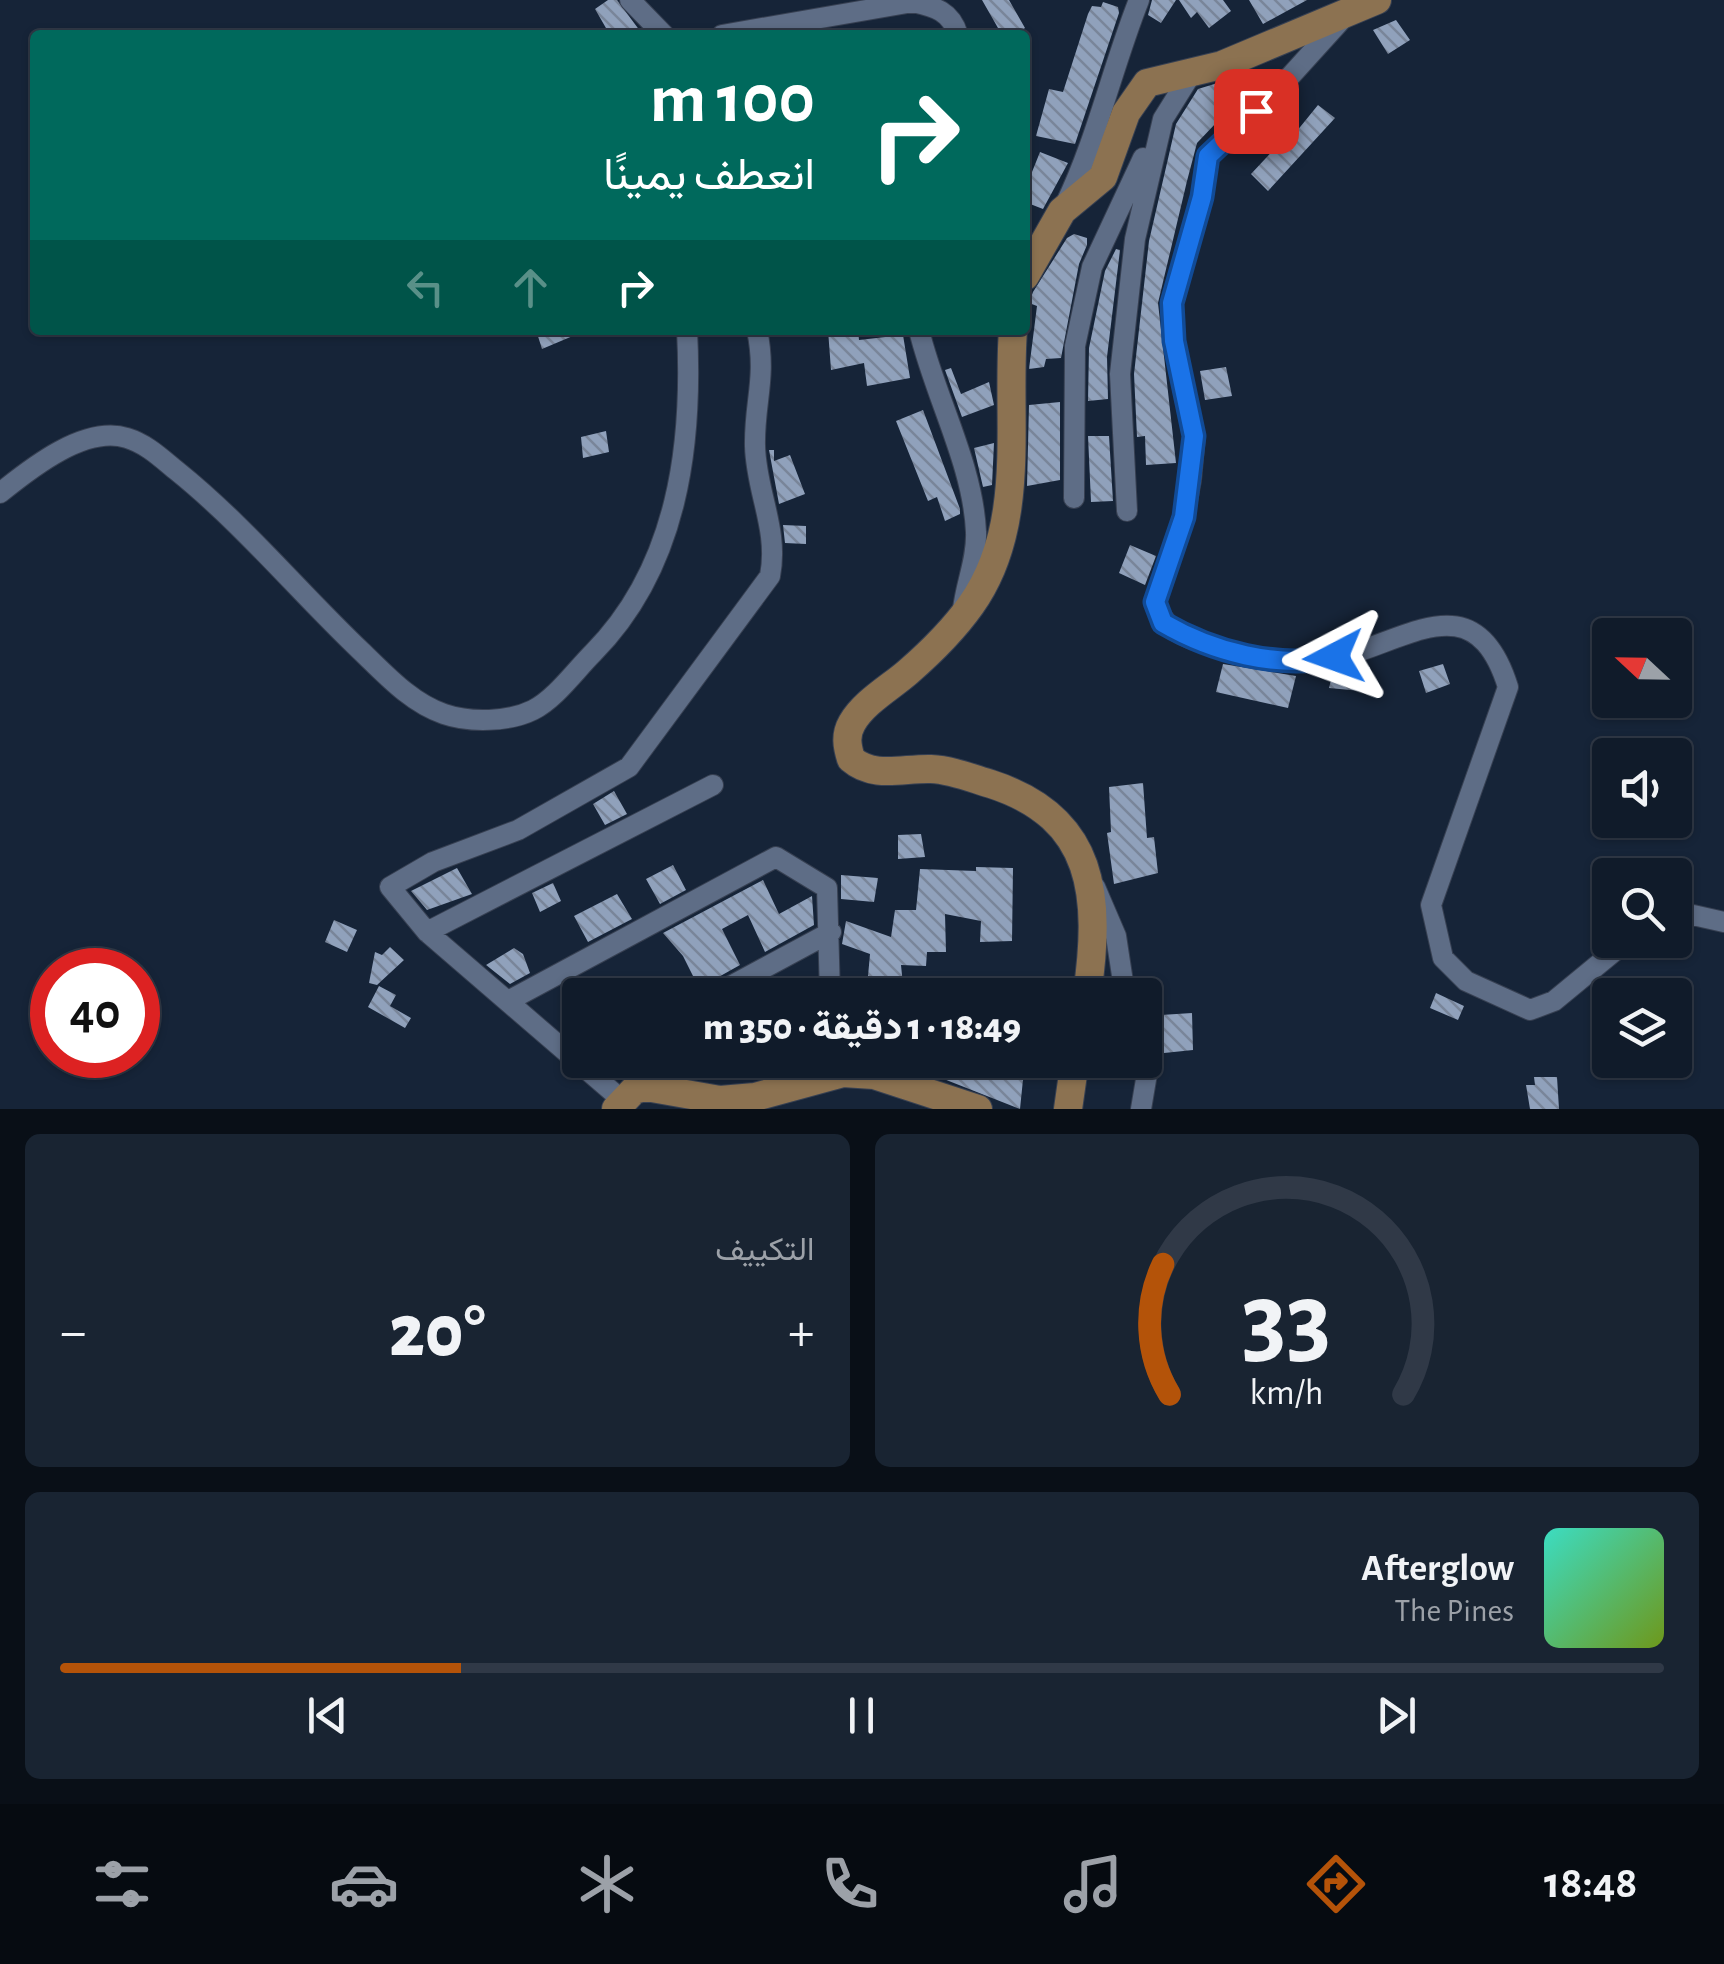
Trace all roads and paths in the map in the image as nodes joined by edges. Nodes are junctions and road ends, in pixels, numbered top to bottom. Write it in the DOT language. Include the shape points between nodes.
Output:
graph roads {
  1 [pos="630,0"];
  2 [pos="1139,0"];
  3 [pos="1377,0"];
  4 [pos="935,4"];
  5 [pos="1348,12"];
  6 [pos="655,30"];
  7 [pos="751,30"];
  8 [pos="956,30"];
  9 [pos="1192,71"];
  10 [pos="1159,131"];
  11 [pos="1062,211"];
  12 [pos="1030,267"];
  13 [pos="687,335"];
  14 [pos="757,335"];
  15 [pos="920,335"];
  16 [pos="1014,335"];
  17 [pos="0,492"];
  18 [pos="1074,498"];
  19 [pos="1126,510"];
  20 [pos="962,616"];
  21 [pos="713,785"];
  22 [pos="1078,848"];
  23 [pos="1692,915"];
  24 [pos="1724,922"];
  25 [pos="427,932"];
  26 [pos="830,932"];
  27 [pos="1606,958"];
  28 [pos="745,978"];
  29 [pos="830,978"];
  30 [pos="1088,978"];
  31 [pos="1122,978"];
  32 [pos="508,1001"];
  33 [pos="562,1043"];
  34 [pos="599,1078"];
  35 [pos="797,1078"];
  36 [pos="883,1078"];
  37 [pos="1072,1078"];
  38 [pos="1146,1078"];
  39 [pos="619,1104"];
  40 [pos="978,1109"];
  41 [pos="1068,1109"];
  42 [pos="1141,1109"];
  1 -- 6 [label="street"];
  2 -- 11 [label="street" via="1089,155"];
  3 -- 5 [label="main road"];
  4 -- 7 [label="street" via="913,2"];
  4 -- 8 [label="street"];
  5 -- 9 [label="main road"];
  5 -- 27 [label="street" via="1208,156 1172,303 1194,436 1190,480 1155,602 1163,623 1189,638 1265,659 1311,662 1437,624 1487,640 1508,687 1431,906 1443,958 1466,980 1530,1010 1554,1001"];
  9 -- 10 [label="street"];
  9 -- 11 [label="main road" via="1158,78 1136,94 1103,177"];
  10 -- 18 [label="street" via="1092,267 1074,346"];
  10 -- 19 [label="street" via="1124,315"];
  11 -- 12 [label="main road"];
  13 -- 17 [label="street" via="684,461 666,539 610,635 538,708 514,718 445,714 403,691 207,496 135,442 95,436"];
  14 -- 25 [label="street" via="764,364 754,444 775,551 770,576 629,767 518,830 433,862 390,887"];
  15 -- 20 [label="street" via="971,491 975,554"];
  16 -- 20 [label="main road" via="1008,504 982,585"];
  20 -- 22 [label="main road" via="858,714 846,736 851,759 874,772 934,769 1012,791 1043,806"];
  21 -- 25 [label="street"];
  22 -- 30 [label="main road" via="1091,908"];
  22 -- 31 [label="street" via="1116,936"];
  23 -- 24 [label="street"];
  25 -- 32 [label="street"];
  26 -- 28 [label="street"];
  26 -- 29 [label="street"];
  26 -- 32 [label="street" via="827,888 776,857"];
  32 -- 33 [label="street"];
  34 -- 39 [label="street"];
  35 -- 39 [label="main road" via="754,1097 720,1100 646,1087"];
  36 -- 40 [label="main road"];
  37 -- 41 [label="main road"];
  38 -- 42 [label="street"];
}
